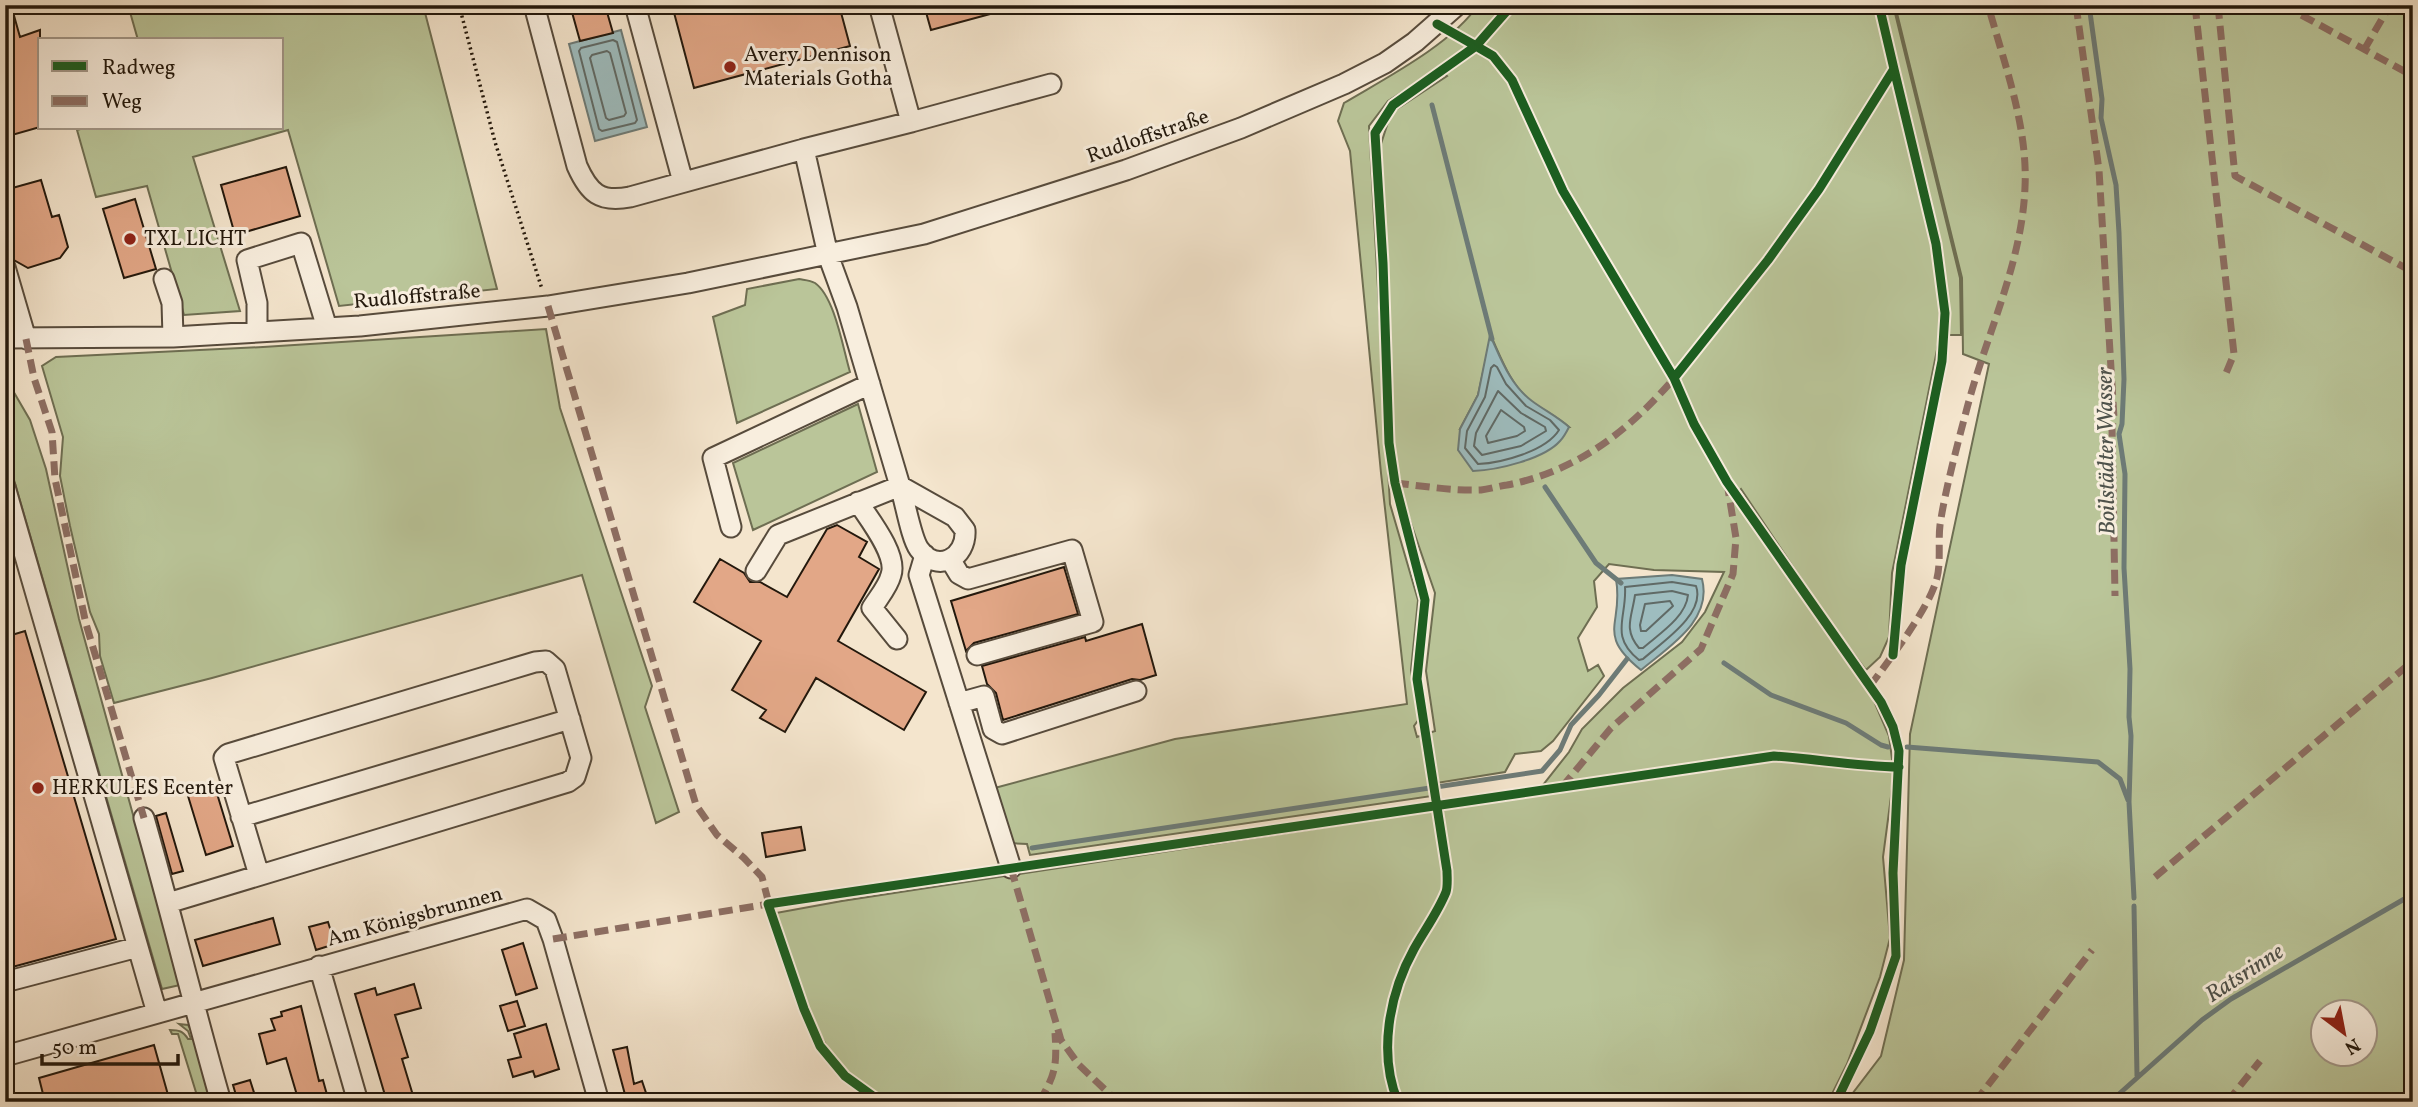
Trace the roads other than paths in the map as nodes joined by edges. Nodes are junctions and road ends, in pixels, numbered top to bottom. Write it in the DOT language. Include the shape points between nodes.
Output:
graph roads {
  1 [pos="534,5"];
  2 [pos="635,5"];
  3 [pos="879,5"];
  4 [pos="1457,5"];
  5 [pos="1051,84"];
  6 [pos="911,122"];
  7 [pos="804,149"];
  8 [pos="683,183"];
  9 [pos="828,255"];
  10 [pos="5,267"];
  11 [pos="164,279"];
  12 [pos="327,328"];
  13 [pos="257,332"];
  14 [pos="173,337"];
  15 [pos="5,338"];
  16 [pos="26,339"];
  17 [pos="870,384"];
  18 [pos="900,486"];
  19 [pos="5,487"];
  20 [pos="858,502"];
  21 [pos="732,527"];
  22 [pos="925,555"];
  23 [pos="950,559"];
  24 [pos="756,572"];
  25 [pos="897,639"];
  26 [pos="977,655"];
  27 [pos="1136,691"];
  28 [pos="959,702"];
  29 [pos="570,719"];
  30 [pos="241,817"];
  31 [pos="144,818"];
  32 [pos="1011,868"];
  33 [pos="259,875"];
  34 [pos="168,903"];
  35 [pos="138,947"];
  36 [pos="319,966"];
  37 [pos="5,982"];
  38 [pos="192,1004"];
  39 [pos="157,1013"];
  40 [pos="5,1056"];
  41 [pos="222,1102"];
  42 [pos="358,1102"];
  43 [pos="599,1102"];
  1 -- 8 [label="street" via="585,184 613,201"];
  2 -- 8 [label="street"];
  3 -- 6 [label="street"];
  4 -- 9 [label="street, Rudloffstraße" via="1385,64 1241,128 924,234"];
  5 -- 6 [label="street"];
  6 -- 7 [label="street"];
  7 -- 8 [label="street"];
  7 -- 9 [label="street"];
  9 -- 12 [label="street, Rudloffstraße" via="548,306"];
  9 -- 17 [label="street"];
  10 -- 16 [label="street"];
  11 -- 14 [label="street" via="172,303"];
  12 -- 13 [label="street, Rudloffstraße"];
  12 -- 13 [label="street" via="301,243 247,260 257,303"];
  13 -- 14 [label="street, Rudloffstraße"];
  14 -- 16 [label="street, Rudloffstraße"];
  15 -- 16 [label="street, Rudloffstraße"];
  17 -- 18 [label="street"];
  17 -- 21 [label="street" via="713,458"];
  18 -- 20 [label="street"];
  18 -- 22 [label="street" via="915,541"];
  18 -- 23 [label="street" via="961,522 964,546"];
  19 -- 35 [label="street"];
  20 -- 24 [label="street" via="778,535"];
  20 -- 25 [label="street" via="882,538 893,566 872,608"];
  22 -- 23 [label="street" via="940,562"];
  22 -- 28 [label="street" via="919,575"];
  23 -- 26 [label="street" via="968,579 1072,550 1093,622"];
  27 -- 28 [label="street" via="1003,734 993,729 984,696"];
  28 -- 32 [label="street"];
  29 -- 30 [label="street"];
  29 -- 30 [label="street" via="555,669 546,661 535,662 228,754 224,758"];
  29 -- 33 [label="street" via="581,758 568,782"];
  30 -- 33 [label="street"];
  31 -- 34 [label="street"];
  33 -- 34 [label="street"];
  34 -- 38 [label="street"];
  35 -- 37 [label="street"];
  35 -- 39 [label="street"];
  36 -- 38 [label="street, Am Königsbrunnen"];
  36 -- 42 [label="street"];
  36 -- 43 [label="street, Am Königsbrunnen" via="527,909 546,920"];
  38 -- 39 [label="street, Am Königsbrunnen"];
  38 -- 41 [label="street"];
  39 -- 40 [label="street, Am Königsbrunnen"];
}
